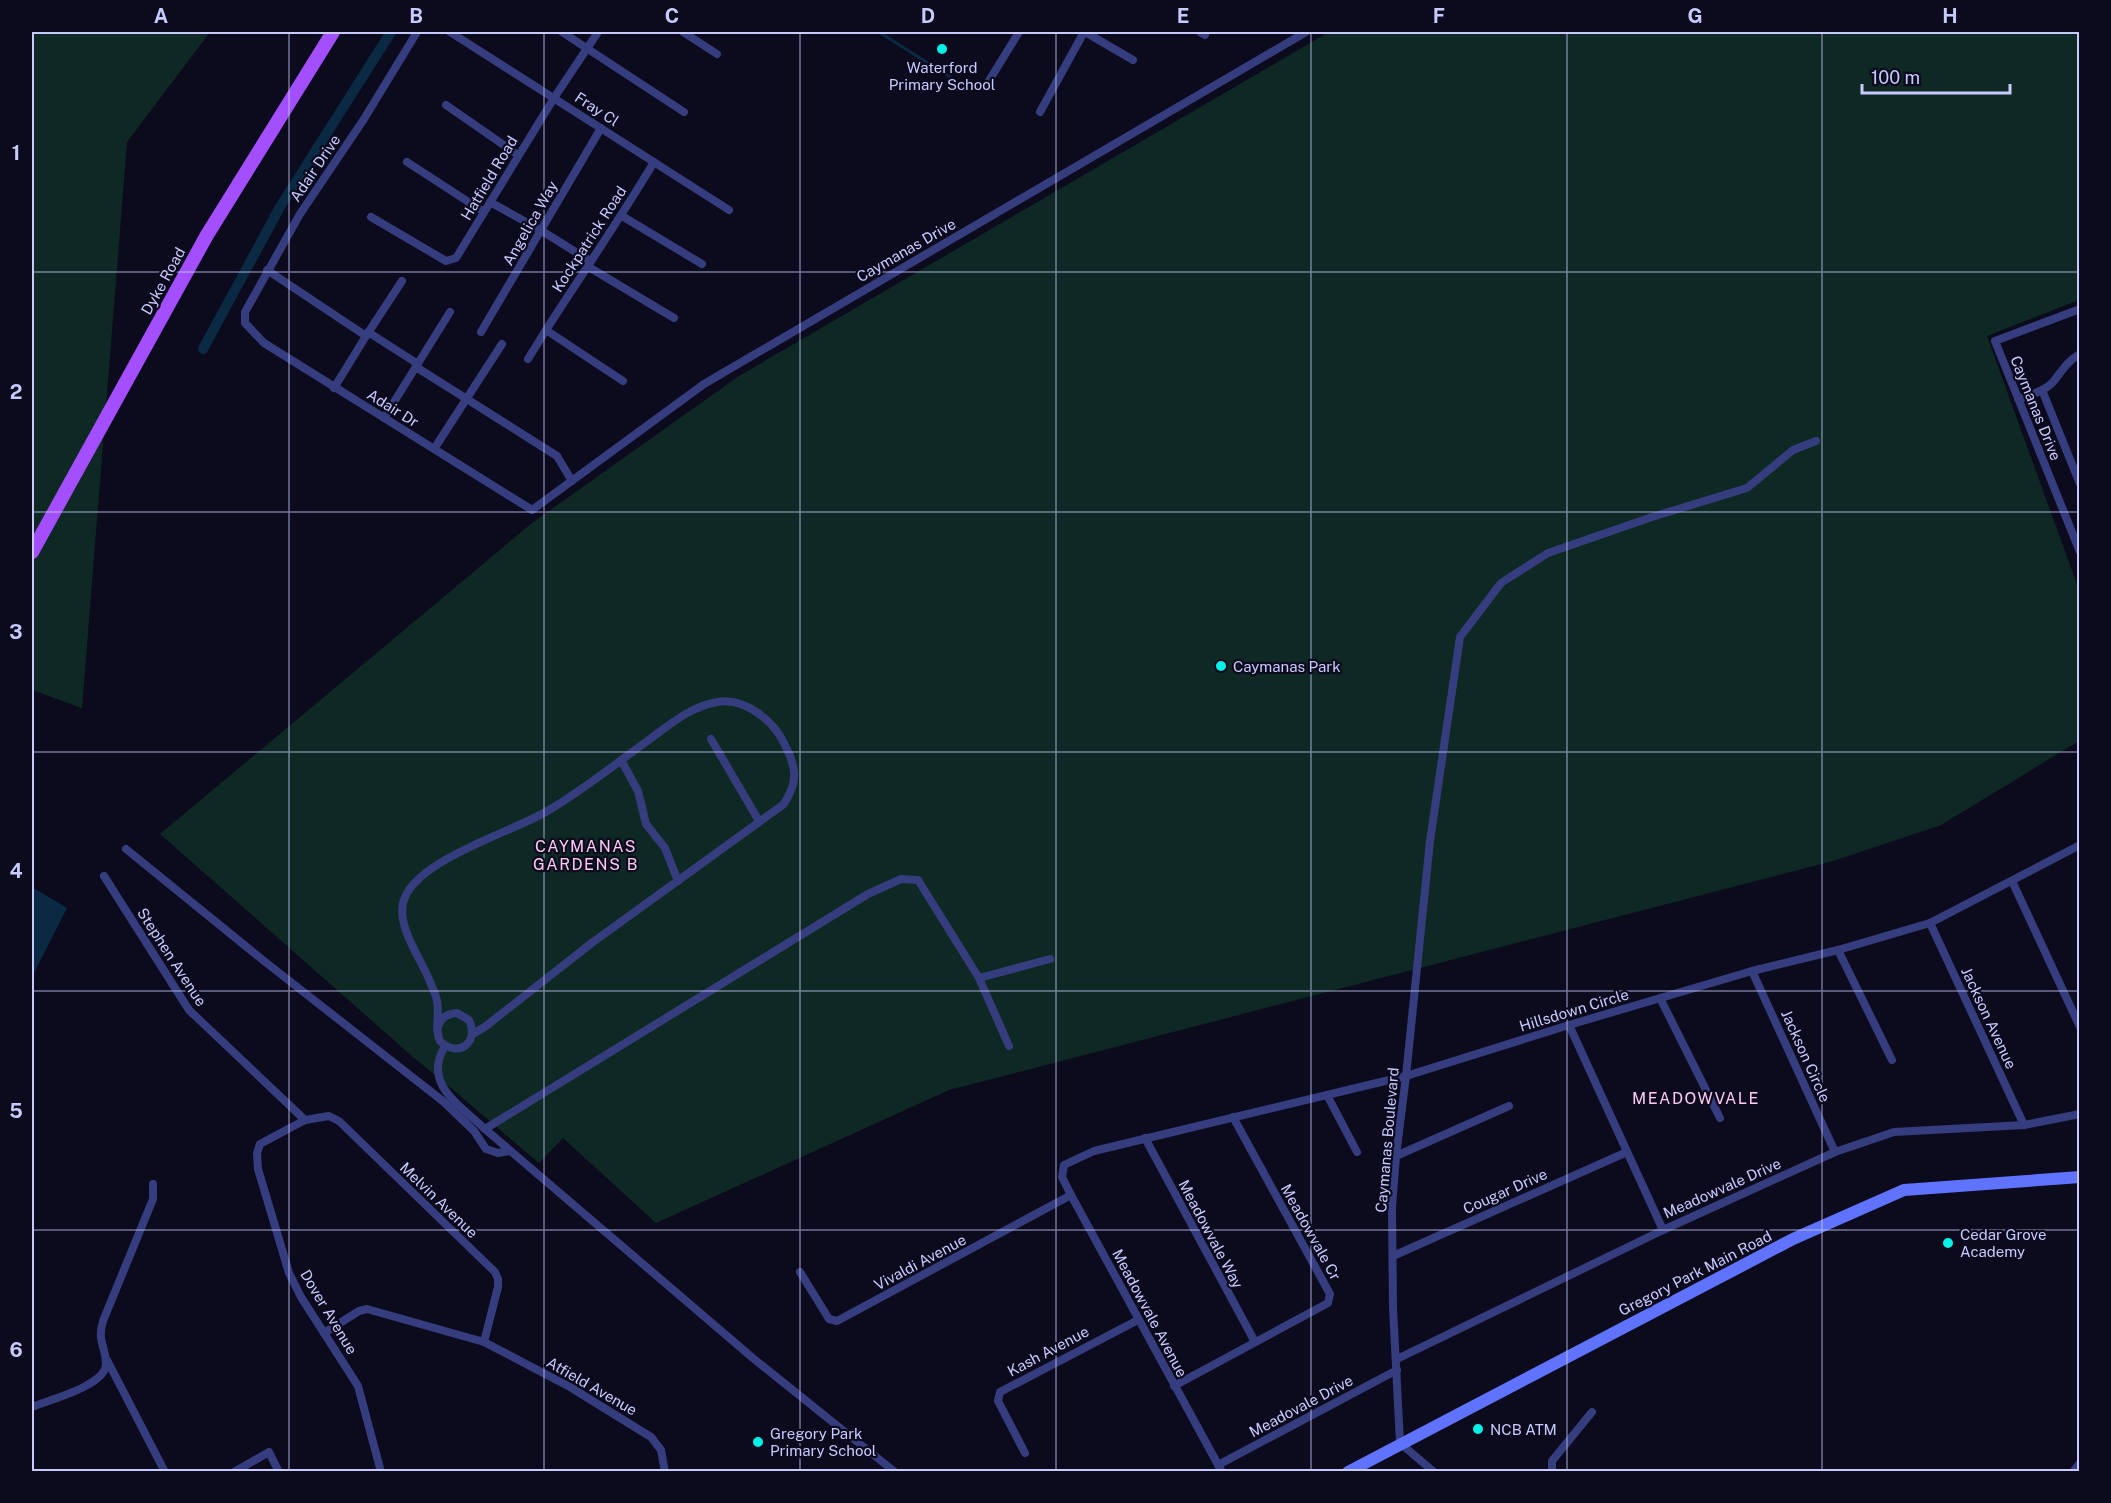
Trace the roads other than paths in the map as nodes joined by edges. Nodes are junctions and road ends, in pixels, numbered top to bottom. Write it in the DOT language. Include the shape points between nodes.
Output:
graph roads {
  1 [pos="333,32"];
  2 [pos="417,32"];
  3 [pos="450,32"];
  4 [pos="562,32"];
  5 [pos="598,32"];
  6 [pos="683,32"];
  7 [pos="1019,32"];
  8 [pos="1085,32"];
  9 [pos="1306,32"];
  10 [pos="588,48"];
  11 [pos="717,54"];
  12 [pos="1133,60"];
  13 [pos="987,84"];
  14 [pos="554,98"];
  15 [pos="446,105"];
  16 [pos="684,112"];
  17 [pos="1040,112"];
  18 [pos="601,128"];
  19 [pos="518,155"];
  20 [pos="407,162"];
  21 [pos="654,162"];
  22 [pos="490,202"];
  23 [pos="729,210"];
  24 [pos="484,212"];
  25 [pos="622,216"];
  26 [pos="371,217"];
  27 [pos="542,231"];
  28 [pos="589,263"];
  29 [pos="702,264"];
  30 [pos="267,270"];
  31 [pos="402,281"];
  32 [pos="2079,309"];
  33 [pos="450,312"];
  34 [pos="674,318"];
  35 [pos="245,323"];
  36 [pos="546,330"];
  37 [pos="481,332"];
  38 [pos="367,334"];
  39 [pos="501,344"];
  40 [pos="2079,354"];
  41 [pos="528,359"];
  42 [pos="417,366"];
  43 [pos="623,381"];
  44 [pos="334,388"];
  45 [pos="2042,390"];
  46 [pos="467,398"];
  47 [pos="2018,399"];
  48 [pos="384,418"];
  49 [pos="1816,441"];
  50 [pos="434,449"];
  51 [pos="572,481"];
  52 [pos="2079,484"];
  53 [pos="532,510"];
  54 [pos="2076,534"];
  55 [pos="32,552"];
  56 [pos="2079,552"];
  57 [pos="711,739"];
  58 [pos="621,760"];
  59 [pos="759,821"];
  60 [pos="2079,845"];
  61 [pos="126,849"];
  62 [pos="104,876"];
  63 [pos="678,881"];
  64 [pos="2012,881"];
  65 [pos="1930,923"];
  66 [pos="1838,950"];
  67 [pos="1050,959"];
  68 [pos="1752,971"];
  69 [pos="979,978"];
  70 [pos="1660,998"];
  71 [pos="1569,1024"];
  72 [pos="2079,1027"];
  73 [pos="437,1030"];
  74 [pos="473,1034"];
  75 [pos="445,1046"];
  76 [pos="1009,1046"];
  77 [pos="1892,1060"];
  78 [pos="1407,1076"];
  79 [pos="1327,1095"];
  80 [pos="1509,1106"];
  81 [pos="2079,1114"];
  82 [pos="1233,1117"];
  83 [pos="1720,1118"];
  84 [pos="305,1120"];
  85 [pos="2024,1125"];
  86 [pos="485,1129"];
  87 [pos="1144,1138"];
  88 [pos="510,1150"];
  89 [pos="1357,1152"];
  90 [pos="1628,1152"];
  91 [pos="1835,1152"];
  92 [pos="1396,1156"];
  93 [pos="1064,1165"];
  94 [pos="2079,1177"];
  95 [pos="153,1184"];
  96 [pos="1071,1196"];
  97 [pos="1663,1230"];
  98 [pos="1393,1256"];
  99 [pos="800,1272"];
  100 [pos="1138,1320"];
  101 [pos="324,1333"];
  102 [pos="484,1342"];
  103 [pos="1255,1342"];
  104 [pos="105,1355"];
  105 [pos="1397,1359"];
  106 [pos="1397,1370"];
  107 [pos="1174,1386"];
  108 [pos="32,1407"];
  109 [pos="1592,1412"];
  110 [pos="1400,1443"];
  111 [pos="1025,1453"];
  112 [pos="2079,1463"];
  113 [pos="1220,1468"];
  114 [pos="383,1470"];
  115 [pos="165,1472"];
  116 [pos="234,1472"];
  117 [pos="279,1472"];
  118 [pos="665,1472"];
  119 [pos="895,1472"];
  120 [pos="1348,1472"];
  121 [pos="1434,1472"];
  122 [pos="1552,1472"];
  123 [pos="2073,1472"];
  1 -- 55 [label="main road, Dyke Road" via="207,235"];
  2 -- 30 [label="street, Adair Drive"];
  3 -- 14 [label="street, Fray Cl"];
  4 -- 10 [label="street"];
  5 -- 10 [label="street, Hatfield Road"];
  6 -- 11 [label="street"];
  7 -- 13 [label="street"];
  8 -- 12 [label="street"];
  8 -- 17 [label="street"];
  9 -- 51 [label="street, Caymanas Drive" via="704,384"];
  10 -- 14 [label="street, Hatfield Road"];
  10 -- 16 [label="street"];
  14 -- 18 [label="street, Fray Cl"];
  14 -- 19 [label="street, Hatfield Road"];
  15 -- 19 [label="street"];
  18 -- 21 [label="street, Fray Cl"];
  18 -- 27 [label="street, Angelica Way"];
  19 -- 22 [label="street, Hatfield Road"];
  20 -- 24 [label="street"];
  21 -- 23 [label="street, Fray Cl"];
  21 -- 25 [label="street, Kockpatrick Road"];
  22 -- 24 [label="street, Hatfield Road"];
  22 -- 27 [label="street"];
  24 -- 26 [label="street, Hatfield Road" via="456,258 446,261"];
  25 -- 28 [label="street, Kockpatrick Road"];
  25 -- 29 [label="street"];
  27 -- 28 [label="street"];
  27 -- 37 [label="street, Angelica Way"];
  28 -- 34 [label="street"];
  28 -- 36 [label="street, Kockpatrick Road"];
  30 -- 35 [label="street, Adair Drive" via="245,312"];
  30 -- 38 [label="street"];
  31 -- 38 [label="street"];
  32 -- 47 [label="street, Caymanas Drive" via="1995,341"];
  33 -- 42 [label="street"];
  35 -- 44 [label="street, Adair Dr" via="264,343"];
  36 -- 41 [label="street, Kockpatrick Road"];
  36 -- 43 [label="street"];
  38 -- 42 [label="street"];
  38 -- 44 [label="street"];
  39 -- 46 [label="street"];
  40 -- 45 [label="street"];
  42 -- 46 [label="street"];
  42 -- 48 [label="street"];
  44 -- 48 [label="street, Adair Dr"];
  45 -- 47 [label="street"];
  45 -- 52 [label="street"];
  46 -- 50 [label="street"];
  46 -- 51 [label="street" via="557,456"];
  47 -- 54 [label="street, Caymanas Drive"];
  48 -- 50 [label="street, Adair Dr"];
  49 -- 78 [label="street, Caymanas Boulevard" via="1793,450 1747,488 1548,553 1501,583 1460,637 1430,841"];
  50 -- 53 [label="street, Adair Dr"];
  51 -- 53 [label="street, Caymanas Drive"];
  54 -- 56 [label="street, Caymanas Drive"];
  57 -- 59 [label="street"];
  58 -- 59 [label="street" via="687,712 719,701 752,708 781,735 795,777 784,804"];
  58 -- 63 [label="street" via="638,791 646,824 665,848"];
  58 -- 73 [label="street" via="549,810 431,868 413,886 403,903 403,921 438,1002"];
  59 -- 63 [label="street"];
  60 -- 64 [label="street, Hillsdown Circle"];
  61 -- 88 [label="street" via="444,1101 486,1149 498,1153"];
  62 -- 84 [label="street, Stephen Avenue" via="189,1010"];
  63 -- 74 [label="street"];
  64 -- 65 [label="street, Hillsdown Circle"];
  64 -- 72 [label="street"];
  65 -- 66 [label="street, Hillsdown Circle"];
  65 -- 85 [label="street, Jackson Avenue"];
  66 -- 68 [label="street, Hillsdown Circle"];
  66 -- 77 [label="street"];
  67 -- 69 [label="street"];
  68 -- 70 [label="street, Hillsdown Circle"];
  68 -- 91 [label="street, Jackson Circle"];
  69 -- 76 [label="street"];
  69 -- 86 [label="street" via="918,880 901,879 868,894"];
  70 -- 71 [label="street, Hillsdown Circle"];
  70 -- 83 [label="street"];
  71 -- 78 [label="street, Hillsdown Circle"];
  71 -- 90 [label="street"];
  73 -- 74 [label="street" via="443,1017 457,1013 469,1020"];
  73 -- 75 [label="street"];
  74 -- 75 [label="street" via="471,1041 459,1049"];
  75 -- 86 [label="street" via="438,1057 437,1077 445,1091"];
  78 -- 79 [label="street, Hillsdown Circle"];
  78 -- 92 [label="street, Caymanas Boulevard"];
  79 -- 82 [label="street, Hillsdown Circle"];
  79 -- 89 [label="street"];
  80 -- 92 [label="street"];
  81 -- 85 [label="street, Meadowvale Drive"];
  82 -- 87 [label="street, Hillsdown Circle"];
  82 -- 103 [label="street, Meadowvale Cr" via="1330,1294 1328,1303"];
  84 -- 101 [label="street, Dover Avenue" via="260,1144 258,1169 289,1272"];
  84 -- 102 [label="street, Melvin Avenue" via="329,1116 339,1121 495,1272 498,1287"];
  85 -- 91 [label="street, Meadowvale Drive" via="1894,1132"];
  86 -- 88 [label="street"];
  87 -- 93 [label="street, Hillsdown Circle" via="1094,1150"];
  87 -- 103 [label="street, Meadowvale Way"];
  88 -- 119 [label="street" via="754,1359"];
  90 -- 97 [label="street"];
  90 -- 98 [label="street, Cougar Drive"];
  91 -- 97 [label="street, Meadowvale Drive"];
  92 -- 98 [label="street, Caymanas Boulevard"];
  93 -- 96 [label="street, Meadowvale Avenue" via="1062,1177"];
  94 -- 110 [label="street, Gregory Park Main Road" via="1904,1190 1793,1239"];
  95 -- 104 [label="street" via="153,1199 103,1321 100,1333"];
  96 -- 99 [label="street, Vivaldi Avenue" via="837,1321 829,1319"];
  96 -- 100 [label="street, Meadowvale Avenue"];
  97 -- 105 [label="street, Meadowvale Drive"];
  98 -- 105 [label="street, Caymanas Boulevard"];
  100 -- 107 [label="street, Meadowvale Avenue"];
  100 -- 111 [label="street, Kash Avenue" via="1000,1392 998,1401"];
  101 -- 102 [label="street, Atfield Avenue" via="367,1309"];
  101 -- 114 [label="street, Dover Avenue" via="358,1386"];
  102 -- 118 [label="street, Atfield Avenue" via="570,1387 651,1437 660,1450"];
  103 -- 107 [label="street, Meadowvale Cr"];
  104 -- 108 [label="street" via="107,1365 101,1377"];
  104 -- 115 [label="street"];
  105 -- 106 [label="street, Caymanas Boulevard"];
  106 -- 110 [label="street, Caymanas Boulevard"];
  106 -- 113 [label="street, Meadovale Drive"];
  107 -- 113 [label="street, Meadowvale Avenue"];
  109 -- 122 [label="street" via="1552,1461"];
  110 -- 120 [label="street, Gregory Park Main Road"];
  110 -- 121 [label="street"];
  112 -- 123 [label="street"];
  116 -- 117 [label="street" via="269,1452"];
}
